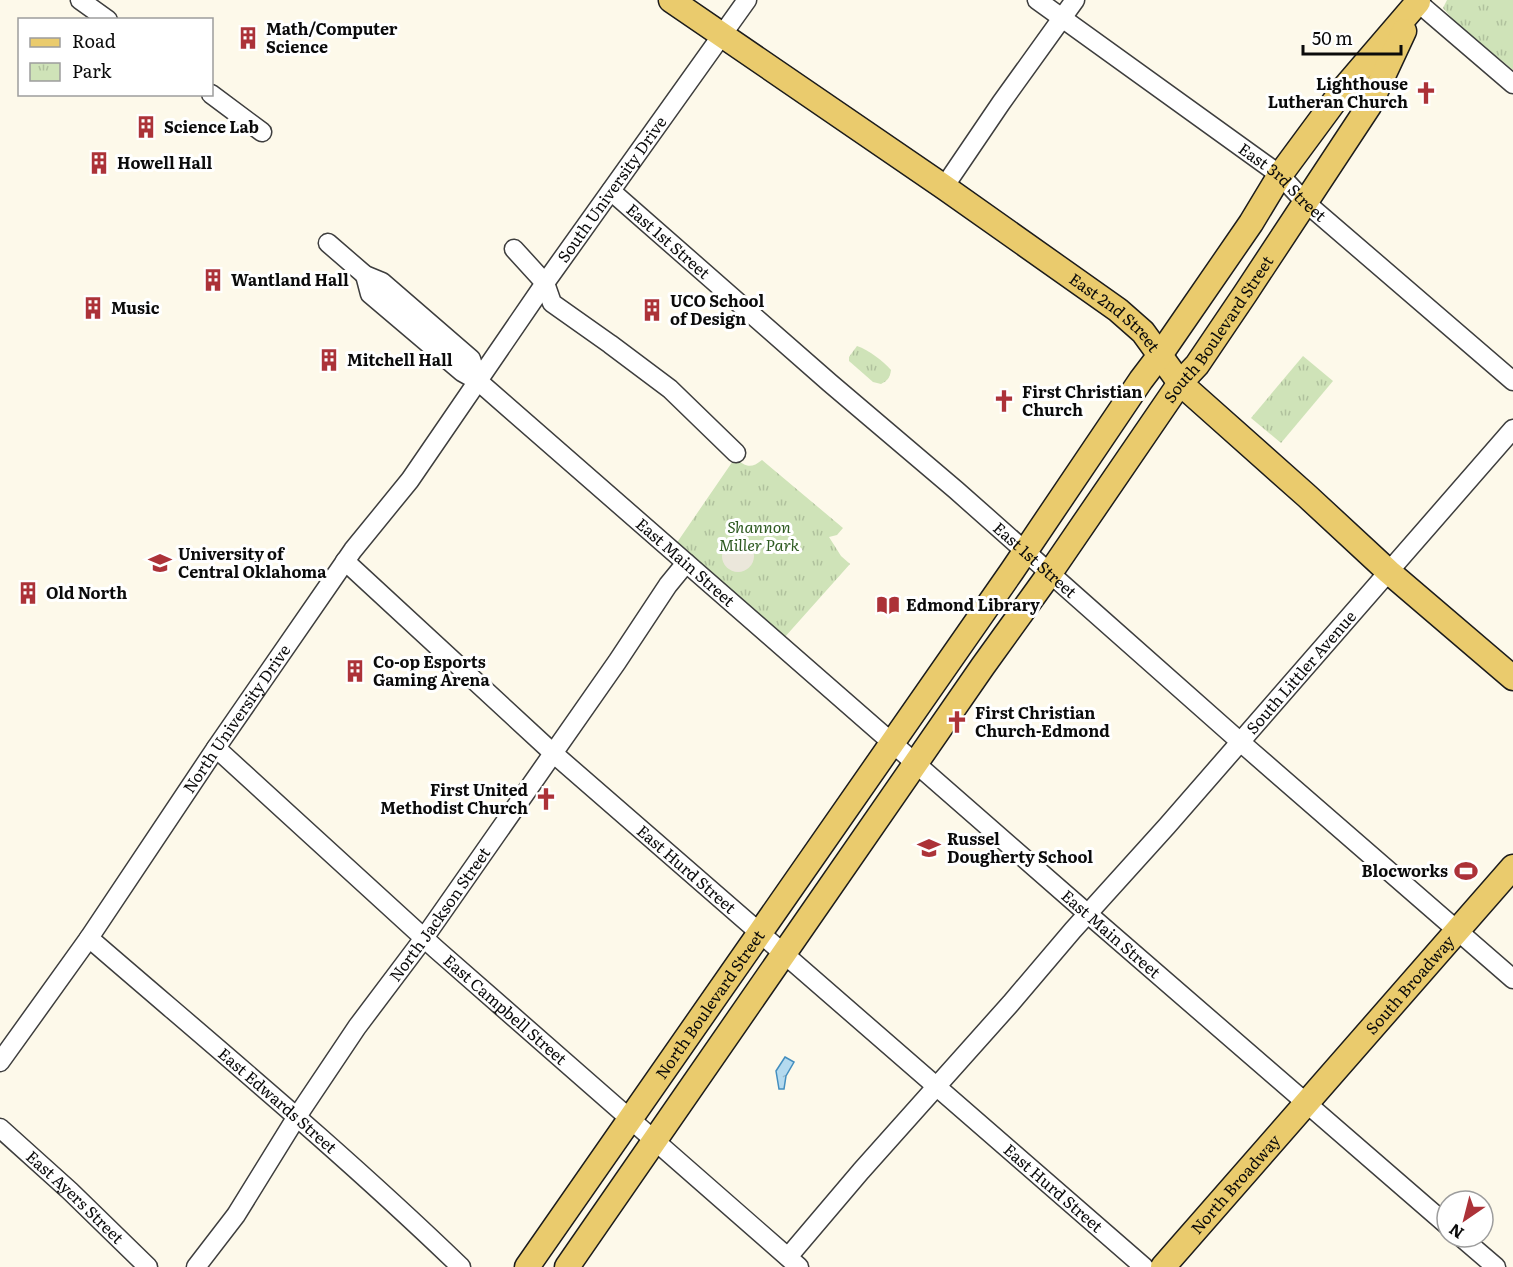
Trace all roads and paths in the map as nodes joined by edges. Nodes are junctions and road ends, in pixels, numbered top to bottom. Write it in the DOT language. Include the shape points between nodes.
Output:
graph roads {
  1 [pos="80,0"];
  2 [pos="671,0"];
  3 [pos="747,0"];
  4 [pos="1036,0"];
  5 [pos="1075,0"];
  6 [pos="1417,1"];
  7 [pos="105,18"];
  8 [pos="1063,19"];
  9 [pos="721,35"];
  10 [pos="1513,84"];
  11 [pos="213,95"];
  12 [pos="262,132"];
  13 [pos="1280,175"];
  14 [pos="944,187"];
  15 [pos="611,191"];
  16 [pos="1305,202"];
  17 [pos="328,243"];
  18 [pos="514,249"];
  19 [pos="545,283"];
  20 [pos="1160,355"];
  21 [pos="478,381"];
  22 [pos="1513,381"];
  23 [pos="1180,383"];
  24 [pos="1513,429"];
  25 [pos="736,453"];
  26 [pos="1025,552"];
  27 [pos="345,561"];
  28 [pos="686,563"];
  29 [pos="1389,572"];
  30 [pos="1050,573"];
  31 [pos="1513,678"];
  32 [pos="1239,741"];
  33 [pos="893,743"];
  34 [pos="216,748"];
  35 [pos="553,753"];
  36 [pos="916,764"];
  37 [pos="1513,867"];
  38 [pos="1088,914"];
  39 [pos="1458,931"];
  40 [pos="758,933"];
  41 [pos="89,938"];
  42 [pos="424,938"];
  43 [pos="783,955"];
  44 [pos="1513,979"];
  45 [pos="0,1062"];
  46 [pos="936,1086"];
  47 [pos="1307,1102"];
  48 [pos="296,1118"];
  49 [pos="630,1119"];
  50 [pos="0,1128"];
  51 [pos="654,1141"];
  52 [pos="1435,1214"];
  53 [pos="1475,1249"];
  54 [pos="794,1262"];
  55 [pos="148,1267"];
  56 [pos="196,1267"];
  57 [pos="461,1267"];
  58 [pos="526,1267"];
  59 [pos="567,1267"];
  60 [pos="1144,1267"];
  61 [pos="1163,1267"];
  62 [pos="1496,1267"];
  1 -- 7 [label="street"];
  2 -- 9 [label="main road, East 2nd Street"];
  3 -- 9 [label="street, South University Drive"];
  4 -- 8 [label="street, East 3rd Street"];
  5 -- 8 [label="street"];
  6 -- 10 [label="street"];
  6 -- 13 [label="main road, South Boulevard Street" via="1345,87"];
  6 -- 16 [label="main road, South Boulevard Street" via="1368,106"];
  8 -- 13 [label="street, East 3rd Street"];
  8 -- 14 [label="street"];
  9 -- 14 [label="main road, East 2nd Street"];
  9 -- 15 [label="street, South University Drive"];
  11 -- 12 [label="street"];
  13 -- 16 [label="street, East 3rd Street"];
  13 -- 20 [label="main road, South Boulevard Street"];
  14 -- 20 [label="main road, East 2nd Street" via="1118,310 1143,332"];
  15 -- 19 [label="street, South University Drive"];
  15 -- 26 [label="street, East 1st Street"];
  16 -- 22 [label="street, East 3rd Street"];
  16 -- 23 [label="main road, South Boulevard Street" via="1197,365"];
  17 -- 21 [label="street, East Main Street" via="365,275 370,294 462,372"];
  18 -- 19 [label="street"];
  19 -- 21 [label="street, South University Drive"];
  19 -- 25 [label="street" via="552,303 670,389"];
  20 -- 23 [label="main road, East 2nd Street"];
  20 -- 26 [label="main road, South Boulevard Street"];
  21 -- 27 [label="street, North University Drive" via="410,480"];
  21 -- 28 [label="street, East Main Street"];
  23 -- 29 [label="main road, East 2nd Street"];
  23 -- 30 [label="main road, South Boulevard Street"];
  24 -- 29 [label="street, South Littler Avenue"];
  26 -- 30 [label="street, East 1st Street"];
  26 -- 33 [label="main road, South Boulevard Street"];
  27 -- 34 [label="street, North University Drive"];
  27 -- 35 [label="street, East Hurd Street"];
  28 -- 33 [label="street, East Main Street"];
  28 -- 35 [label="street, North Jackson Street"];
  29 -- 31 [label="main road, East 2nd Street"];
  29 -- 32 [label="street, South Littler Avenue"];
  30 -- 32 [label="street, East 1st Street"];
  30 -- 36 [label="main road, South Boulevard Street"];
  32 -- 38 [label="street, South Littler Avenue"];
  32 -- 39 [label="street, East 1st Street"];
  33 -- 36 [label="street, East Main Street"];
  33 -- 40 [label="main road, North Boulevard Street"];
  34 -- 41 [label="street, North University Drive"];
  34 -- 42 [label="street, East Campbell Street"];
  35 -- 40 [label="street, East Hurd Street"];
  35 -- 42 [label="street, North Jackson Street"];
  36 -- 38 [label="street, East Main Street"];
  36 -- 43 [label="main road, North Boulevard Street"];
  37 -- 39 [label="main road, South Broadway"];
  38 -- 46 [label="street, South Littler Avenue"];
  38 -- 47 [label="street, East Main Street"];
  39 -- 44 [label="street, East 1st Street"];
  39 -- 47 [label="main road, South Broadway"];
  40 -- 43 [label="street, East Hurd Street"];
  40 -- 49 [label="main road, North Boulevard Street"];
  41 -- 45 [label="street, North University Drive"];
  41 -- 48 [label="street, East Edwards Street"];
  42 -- 48 [label="street, North Jackson Street" via="357,1027"];
  42 -- 49 [label="street, East Campbell Street"];
  43 -- 46 [label="street, East Hurd Street"];
  43 -- 51 [label="main road, North Boulevard Street"];
  46 -- 54 [label="street, South Littler Avenue"];
  46 -- 60 [label="street, East Hurd Street"];
  47 -- 52 [label="street, East Main Street"];
  47 -- 61 [label="main road, North Broadway"];
  48 -- 56 [label="street, North Jackson Street" via="236,1215"];
  48 -- 57 [label="street, East Edwards Street"];
  49 -- 51 [label="street, East Campbell Street"];
  49 -- 58 [label="main road, North Boulevard Street"];
  50 -- 55 [label="street, East Ayers Street"];
  51 -- 54 [label="street, East Campbell Street"];
  51 -- 59 [label="main road, North Boulevard Street"];
  53 -- 62 [label="street"];
}
